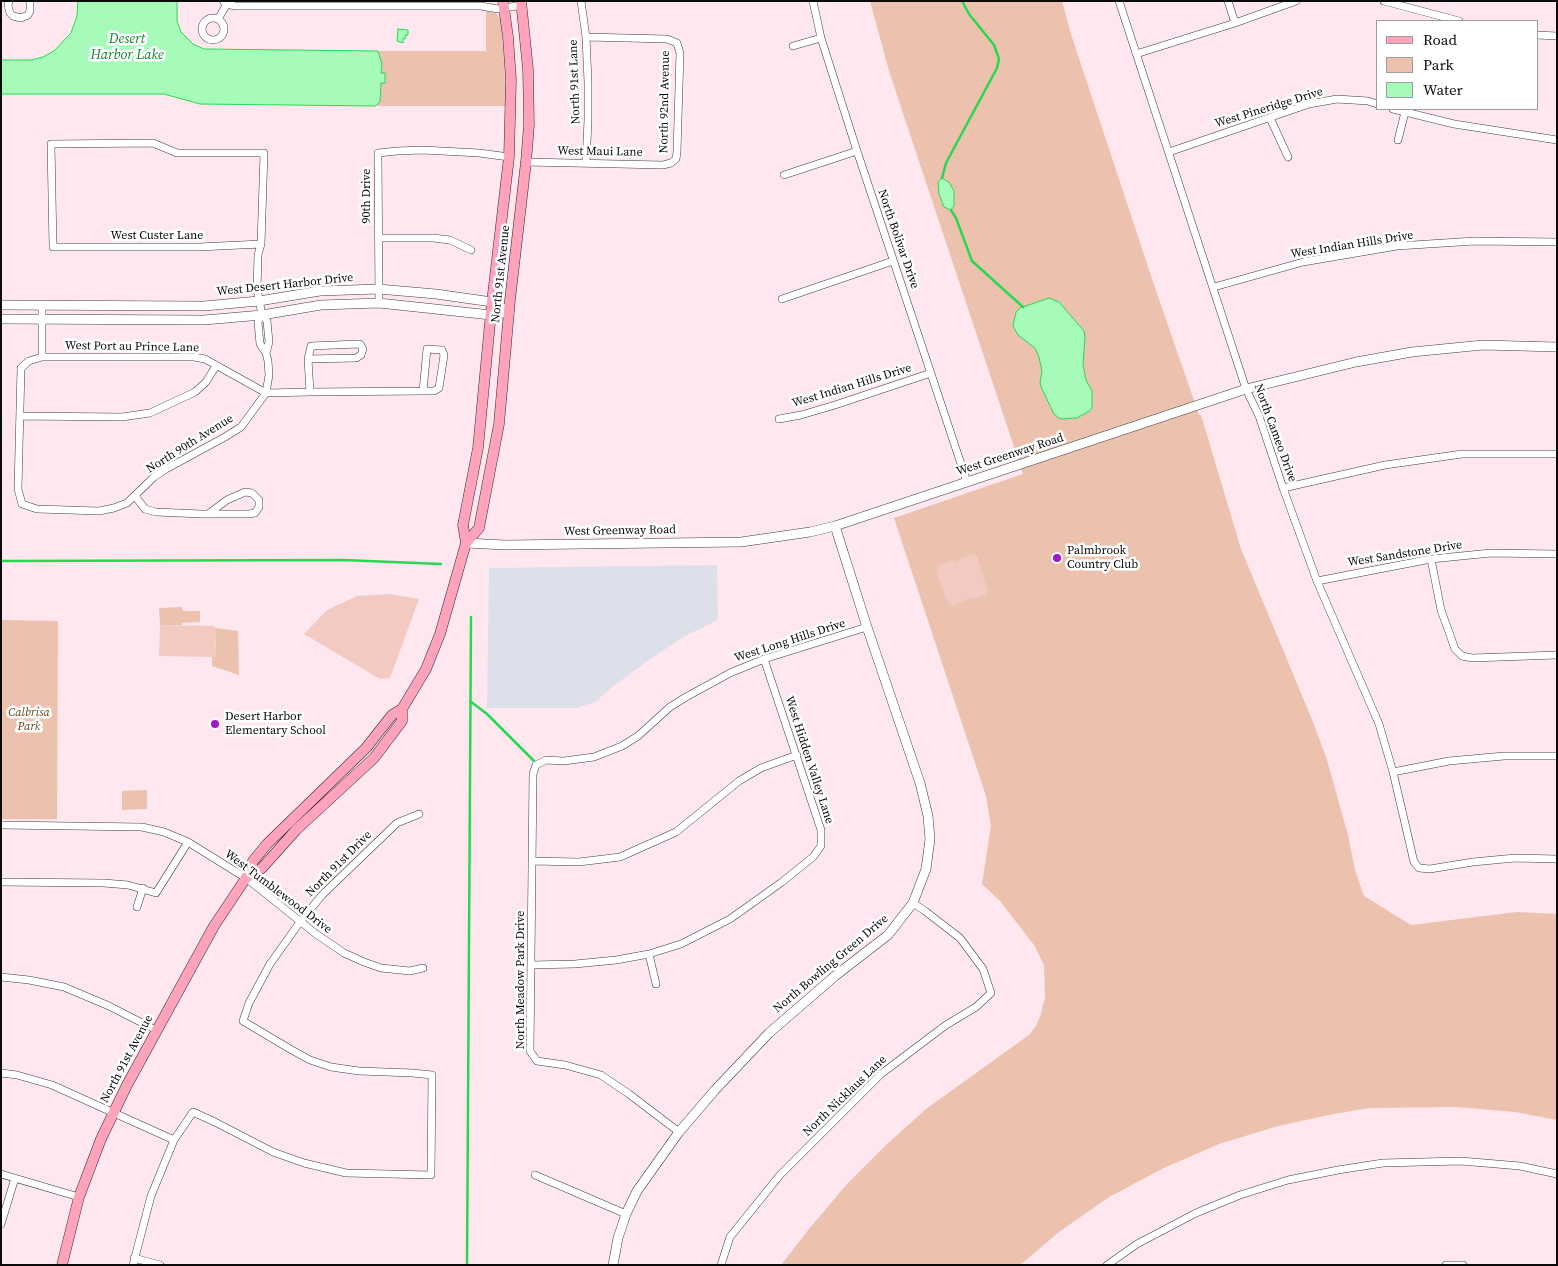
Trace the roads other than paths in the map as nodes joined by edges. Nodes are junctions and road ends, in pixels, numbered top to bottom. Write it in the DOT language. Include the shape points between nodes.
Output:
graph roads {
  1 [pos="30,1"];
  2 [pos="581,1"];
  3 [pos="813,1"];
  4 [pos="1119,1"];
  5 [pos="1228,1"];
  6 [pos="1296,1"];
  7 [pos="1384,1"];
  8 [pos="225,3"];
  9 [pos="521,3"];
  10 [pos="6,4"];
  11 [pos="484,4"];
  12 [pos="504,5"];
  13 [pos="218,19"];
  14 [pos="1455,20"];
  15 [pos="1235,23"];
  16 [pos="1538,34"];
  17 [pos="1557,36"];
  18 [pos="586,37"];
  19 [pos="821,38"];
  20 [pos="793,46"];
  21 [pos="1136,54"];
  22 [pos="1376,104"];
  23 [pos="1397,110"];
  24 [pos="1405,112"];
  25 [pos="1270,118"];
  26 [pos="1398,140"];
  27 [pos="1557,140"];
  28 [pos="856,151"];
  29 [pos="1169,152"];
  30 [pos="509,157"];
  31 [pos="1288,157"];
  32 [pos="674,161"];
  33 [pos="526,162"];
  34 [pos="586,163"];
  35 [pos="784,175"];
  36 [pos="378,238"];
  37 [pos="1557,242"];
  38 [pos="261,244"];
  39 [pos="471,250"];
  40 [pos="894,261"];
  41 [pos="1214,287"];
  42 [pos="378,289"];
  43 [pos="782,299"];
  44 [pos="259,301"];
  45 [pos="492,302"];
  46 [pos="379,303"];
  47 [pos="1,305"];
  48 [pos="42,305"];
  49 [pos="509,312"];
  50 [pos="262,315"];
  51 [pos="491,315"];
  52 [pos="1,319"];
  53 [pos="42,319"];
  54 [pos="1557,347"];
  55 [pos="42,357"];
  56 [pos="308,359"];
  57 [pos="216,366"];
  58 [pos="931,373"];
  59 [pos="1246,389"];
  60 [pos="423,391"];
  61 [pos="266,392"];
  62 [pos="310,392"];
  63 [pos="20,416"];
  64 [pos="779,419"];
  65 [pos="1557,454"];
  66 [pos="967,482"];
  67 [pos="1283,488"];
  68 [pos="135,496"];
  69 [pos="208,514"];
  70 [pos="835,526"];
  71 [pos="466,543"];
  72 [pos="1557,554"];
  73 [pos="1432,559"];
  74 [pos="1317,581"];
  75 [pos="867,627"];
  76 [pos="1557,655"];
  77 [pos="764,659"];
  78 [pos="402,709"];
  79 [pos="797,755"];
  80 [pos="1557,756"];
  81 [pos="536,765"];
  82 [pos="342,772"];
  83 [pos="1393,772"];
  84 [pos="350,781"];
  85 [pos="419,814"];
  86 [pos="1,825"];
  87 [pos="188,842"];
  88 [pos="1557,859"];
  89 [pos="533,861"];
  90 [pos="246,878"];
  91 [pos="1,882"];
  92 [pos="143,888"];
  93 [pos="913,903"];
  94 [pos="137,907"];
  95 [pos="300,922"];
  96 [pos="649,954"];
  97 [pos="531,965"];
  98 [pos="422,968"];
  99 [pos="1,977"];
  100 [pos="656,984"];
  101 [pos="156,1030"];
  102 [pos="1,1073"];
  103 [pos="113,1112"];
  104 [pos="679,1132"];
  105 [pos="174,1140"];
  106 [pos="1,1174"];
  107 [pos="1557,1174"];
  108 [pos="535,1176"];
  109 [pos="16,1178"];
  110 [pos="79,1197"];
  111 [pos="626,1214"];
  112 [pos="1,1224"];
  113 [pos="133,1262"];
  114 [pos="62,1265"];
  115 [pos="160,1265"];
  116 [pos="613,1265"];
  117 [pos="721,1265"];
  118 [pos="1107,1265"];
  119 [pos="1446,1265"];
  120 [pos="1463,1265"];
  1 -- 10 [label="street" via="30,11 21,18 13,16"];
  2 -- 18 [label="street, North 91st Lane"];
  3 -- 19 [label="street, North Bolivar Drive"];
  4 -- 21 [label="street, North Cameo Drive"];
  5 -- 15 [label="street"];
  6 -- 15 [label="street"];
  7 -- 14 [label="street"];
  8 -- 11 [label="street" via="235,6"];
  8 -- 13 [label="street"];
  9 -- 12 [label="street"];
  9 -- 33 [label="main road, North 91st Avenue" via="528,69"];
  11 -- 12 [label="street"];
  12 -- 30 [label="main road, North 91st Avenue" via="511,80"];
  15 -- 21 [label="street"];
  16 -- 17 [label="street"];
  18 -- 32 [label="street, North 92nd Avenue" via="667,39 676,43 680,53 678,142"];
  18 -- 34 [label="street, North 91st Lane"];
  19 -- 20 [label="street"];
  19 -- 28 [label="street, North Bolivar Drive"];
  21 -- 29 [label="street, North Cameo Drive"];
  22 -- 25 [label="street, West Pineridge Drive" via="1337,99 1309,104"];
  23 -- 24 [label="street"];
  24 -- 26 [label="street"];
  24 -- 27 [label="street"];
  25 -- 29 [label="street, West Pineridge Drive"];
  25 -- 31 [label="street"];
  28 -- 35 [label="street"];
  28 -- 40 [label="street, North Bolivar Drive"];
  29 -- 41 [label="street, North Cameo Drive"];
  30 -- 36 [label="street, 90th Drive" via="423,150 378,153"];
  30 -- 45 [label="main road, North 91st Avenue"];
  32 -- 34 [label="street, West Maui Lane" via="663,164"];
  33 -- 34 [label="street, West Maui Lane"];
  33 -- 49 [label="main road, North 91st Avenue"];
  36 -- 39 [label="street" via="450,240"];
  36 -- 42 [label="street, 90th Drive"];
  37 -- 41 [label="street, West Indian Hills Drive" via="1475,241 1397,246 1303,262"];
  38 -- 38 [label="street, West Custer Lane" via="264,153 177,152 153,143 51,144 53,248"];
  38 -- 44 [label="street" via="258,255"];
  40 -- 43 [label="street"];
  40 -- 58 [label="street, North Bolivar Drive"];
  41 -- 59 [label="street, North Cameo Drive"];
  42 -- 44 [label="street, West Desert Harbor Drive" via="320,291"];
  42 -- 45 [label="street, West Desert Harbor Drive"];
  42 -- 46 [label="street, 90th Drive"];
  44 -- 48 [label="street, West Desert Harbor Drive" via="204,306"];
  44 -- 50 [label="street"];
  45 -- 49 [label="street, West Desert Harbor Drive"];
  45 -- 51 [label="main road, North 91st Avenue"];
  46 -- 50 [label="street, West Desert Harbor Drive" via="321,305"];
  46 -- 51 [label="street, West Desert Harbor Drive"];
  47 -- 48 [label="street, West Desert Harbor Drive"];
  48 -- 53 [label="street"];
  49 -- 51 [label="street, West Desert Harbor Drive"];
  49 -- 71 [label="main road, North 91st Avenue" via="499,424 479,528"];
  50 -- 53 [label="street, West Desert Harbor Drive" via="204,320"];
  50 -- 61 [label="street" via="267,321 270,342 266,353 269,375"];
  51 -- 71 [label="main road, North 91st Avenue" via="478,448 463,525"];
  52 -- 53 [label="street, West Desert Harbor Drive"];
  53 -- 55 [label="street"];
  54 -- 59 [label="street, West Greenway Road" via="1483,345 1412,352"];
  55 -- 57 [label="street, West Port au Prince Lane" via="194,358 205,359"];
  55 -- 63 [label="street" via="21,368"];
  56 -- 56 [label="street" via="311,346 360,344 363,349 356,358"];
  56 -- 62 [label="street"];
  57 -- 61 [label="street, West Port au Prince Lane"];
  57 -- 63 [label="street" via="195,392 150,413 122,418"];
  58 -- 64 [label="street, West Indian Hills Drive" via="835,405"];
  58 -- 66 [label="street, North Bolivar Drive"];
  59 -- 66 [label="street, West Greenway Road"];
  59 -- 67 [label="street, North Cameo Drive" via="1259,416"];
  60 -- 60 [label="street" via="427,349 442,350 439,388"];
  60 -- 62 [label="street, West Port au Prince Lane"];
  61 -- 62 [label="street, West Port au Prince Lane"];
  61 -- 68 [label="street, North 90th Avenue" via="241,427 154,477"];
  63 -- 68 [label="street, North 90th Avenue" via="18,489 22,504 37,509 99,511 120,506"];
  65 -- 67 [label="street" via="1462,454 1385,465"];
  66 -- 70 [label="street, West Greenway Road"];
  67 -- 74 [label="street, North Cameo Drive"];
  68 -- 69 [label="street" via="146,509 156,512"];
  69 -- 69 [label="street" via="248,514 259,507 259,500 252,493 236,494"];
  70 -- 71 [label="street, West Greenway Road" via="741,542"];
  70 -- 75 [label="street, North Bowling Green Drive"];
  71 -- 78 [label="main road, North 91st Avenue" via="433,654"];
  72 -- 73 [label="street, West Sandstone Drive" via="1491,553"];
  73 -- 74 [label="street, West Sandstone Drive"];
  73 -- 76 [label="street" via="1441,610 1455,649 1462,656"];
  74 -- 83 [label="street, North Cameo Drive" via="1370,703"];
  75 -- 77 [label="street, West Long Hills Drive"];
  75 -- 93 [label="street, North Bowling Green Drive" via="920,783 928,816 930,839 926,870"];
  77 -- 79 [label="street, West Hidden Valley Lane"];
  77 -- 81 [label="street, West Long Hills Drive" via="730,672 686,697 638,736 615,749 594,757 546,760"];
  78 -- 82 [label="main road, North 91st Avenue" via="392,715"];
  78 -- 84 [label="main road, North 91st Avenue" via="402,720 394,734"];
  79 -- 89 [label="street" via="761,768 739,781 676,832 620,857 579,862"];
  79 -- 96 [label="street, West Hidden Valley Lane" via="820,830 821,846 813,857 730,919 681,944"];
  80 -- 83 [label="street" via="1504,756"];
  81 -- 89 [label="street, North Meadow Park Drive" via="533,774"];
  82 -- 84 [label="main road"];
  82 -- 90 [label="main road, North 91st Avenue" via="267,844"];
  83 -- 88 [label="street, North Cameo Drive" via="1414,862 1419,868 1516,858"];
  84 -- 90 [label="main road, North 91st Avenue" via="296,830 262,868"];
  85 -- 95 [label="street, North 91st Drive" via="397,823 322,895"];
  86 -- 87 [label="street, West Tumblewood Drive" via="142,827"];
  87 -- 90 [label="street, West Tumblewood Drive"];
  87 -- 92 [label="street" via="156,893"];
  89 -- 97 [label="street, North Meadow Park Drive"];
  90 -- 95 [label="street, West Tumblewood Drive"];
  90 -- 101 [label="main road, North 91st Avenue" via="214,926"];
  91 -- 92 [label="street" via="104,883"];
  92 -- 94 [label="street"];
  93 -- 104 [label="street, North Bowling Green Drive" via="888,935 805,1001 764,1039"];
  93 -- 117 [label="street, North Nicklaus Lane" via="960,938 983,969 991,993 881,1074 780,1175 730,1238"];
  95 -- 98 [label="street, West Tumblewood Drive" via="344,953 364,962 381,968 410,971"];
  95 -- 105 [label="street, North 91st Drive" via="270,964 243,1021 310,1060 331,1067 432,1075 432,1176 346,1173 304,1163 273,1152 193,1112"];
  96 -- 97 [label="street, West Hidden Valley Lane" via="575,964"];
  96 -- 100 [label="street"];
  97 -- 104 [label="street, North Meadow Park Drive" via="530,1051 537,1061 565,1064 601,1075"];
  99 -- 101 [label="street" via="64,987"];
  101 -- 103 [label="main road, North 91st Avenue"];
  102 -- 103 [label="street" via="52,1085"];
  103 -- 105 [label="street"];
  103 -- 110 [label="main road, North 91st Avenue"];
  104 -- 111 [label="street, North Bowling Green Drive" via="637,1191"];
  105 -- 113 [label="street" via="151,1196"];
  106 -- 109 [label="street"];
  107 -- 118 [label="street" via="1520,1166 1461,1161 1384,1164 1297,1178 1240,1195 1196,1213 1137,1244"];
  108 -- 111 [label="street"];
  109 -- 110 [label="street"];
  109 -- 112 [label="street"];
  110 -- 114 [label="main road, North 91st Avenue"];
  111 -- 116 [label="street, North Bowling Green Drive"];
  113 -- 115 [label="street"];
  119 -- 120 [label="street"];
}
